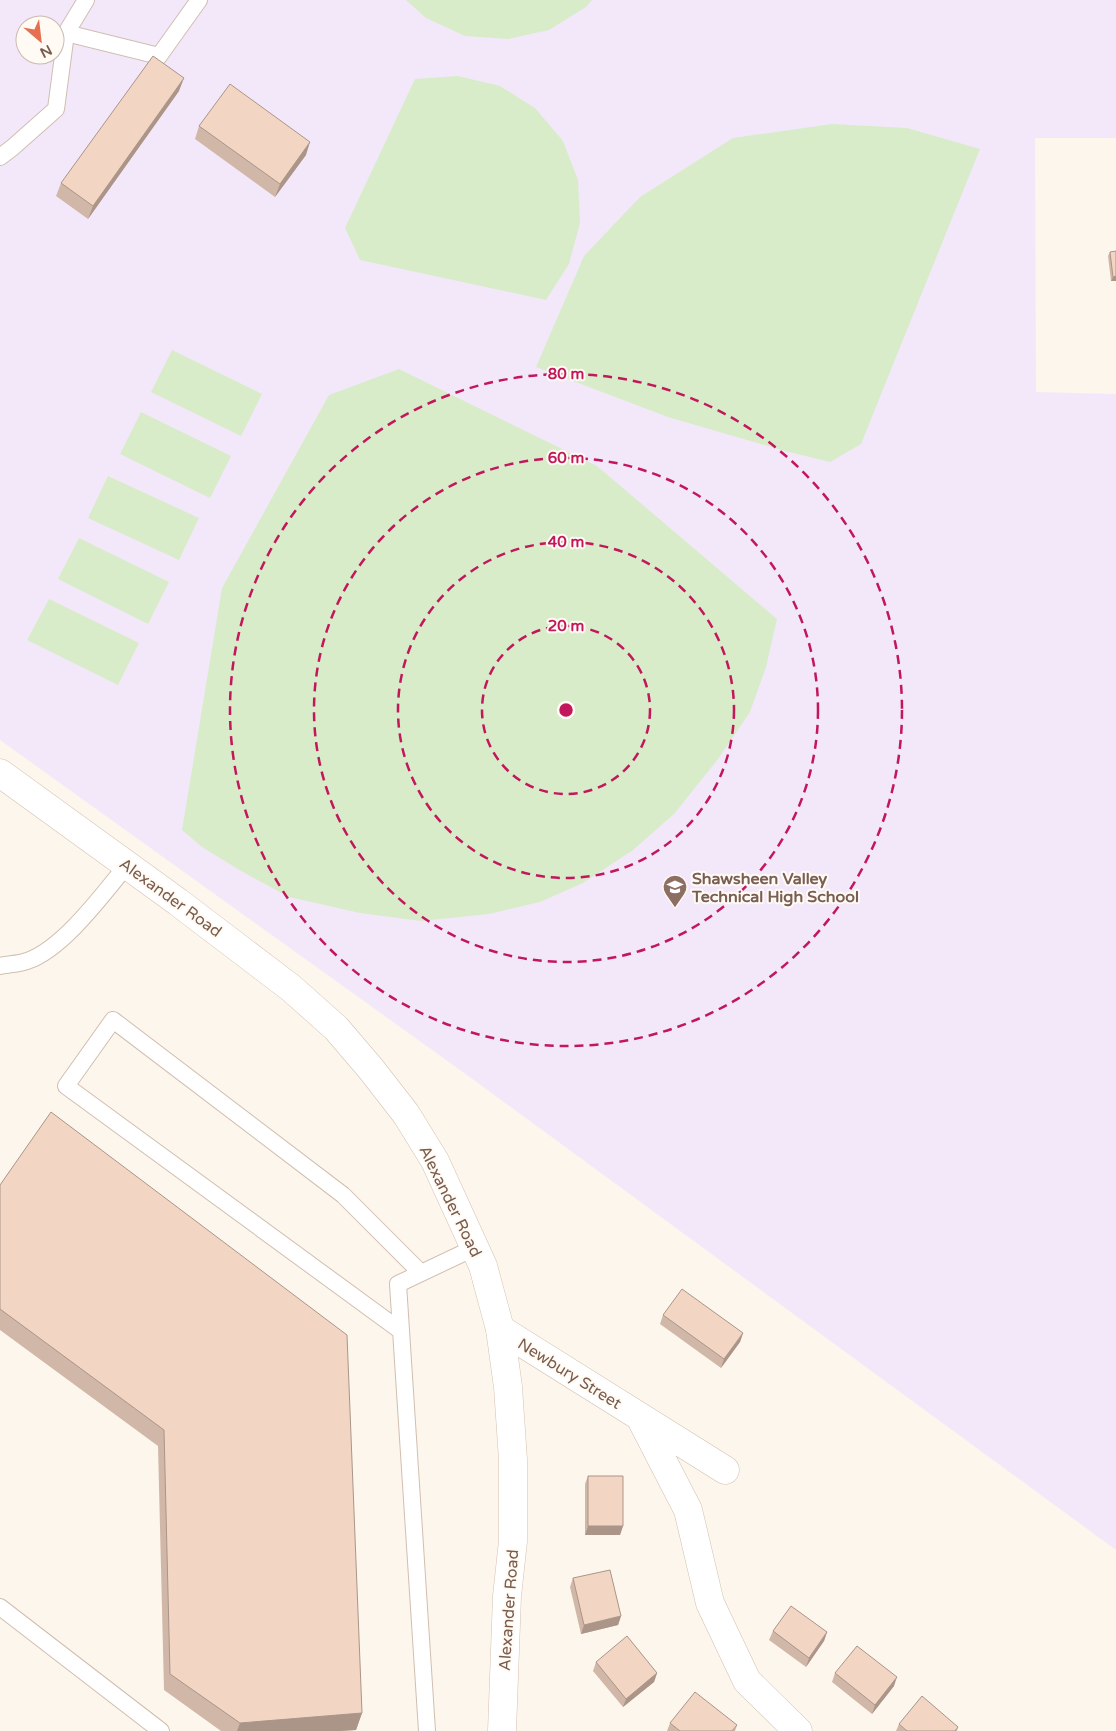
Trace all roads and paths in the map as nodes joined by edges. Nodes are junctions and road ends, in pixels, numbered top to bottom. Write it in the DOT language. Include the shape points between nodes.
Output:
graph roads {
  1 [pos="86,0"];
  2 [pos="199,0"];
  3 [pos="66,33"];
  4 [pos="0,157"];
  5 [pos="0,773"];
  6 [pos="127,865"];
  7 [pos="0,966"];
  8 [pos="474,1248"];
  9 [pos="421,1273"];
  10 [pos="500,1329"];
  11 [pos="401,1331"];
  12 [pos="640,1417"];
  13 [pos="725,1470"];
  14 [pos="0,1607"];
  15 [pos="161,1731"];
  16 [pos="427,1731"];
  17 [pos="502,1731"];
  18 [pos="798,1731"];
  1 -- 3 [label="lane"];
  2 -- 3 [label="lane" via="159,56"];
  3 -- 4 [label="lane" via="56,109"];
  5 -- 6 [label="street, Alexander Road"];
  6 -- 7 [label="lane" via="84,917 53,946 28,961"];
  6 -- 8 [label="street, Alexander Road" via="291,988 336,1028 406,1114 435,1161"];
  8 -- 9 [label="lane"];
  8 -- 10 [label="street, Alexander Road" via="483,1266"];
  9 -- 11 [label="lane" via="398,1284"];
  9 -- 11 [label="lane" via="343,1195 113,1020 66,1086"];
  10 -- 12 [label="street, Newbury Street"];
  10 -- 17 [label="street, Alexander Road" via="513,1460 513,1541 507,1596"];
  11 -- 16 [label="lane"];
  12 -- 13 [label="street, Newbury Street"];
  12 -- 18 [label="street, Newbury Street" via="688,1510 710,1603 748,1681"];
  14 -- 15 [label="lane"];
}
